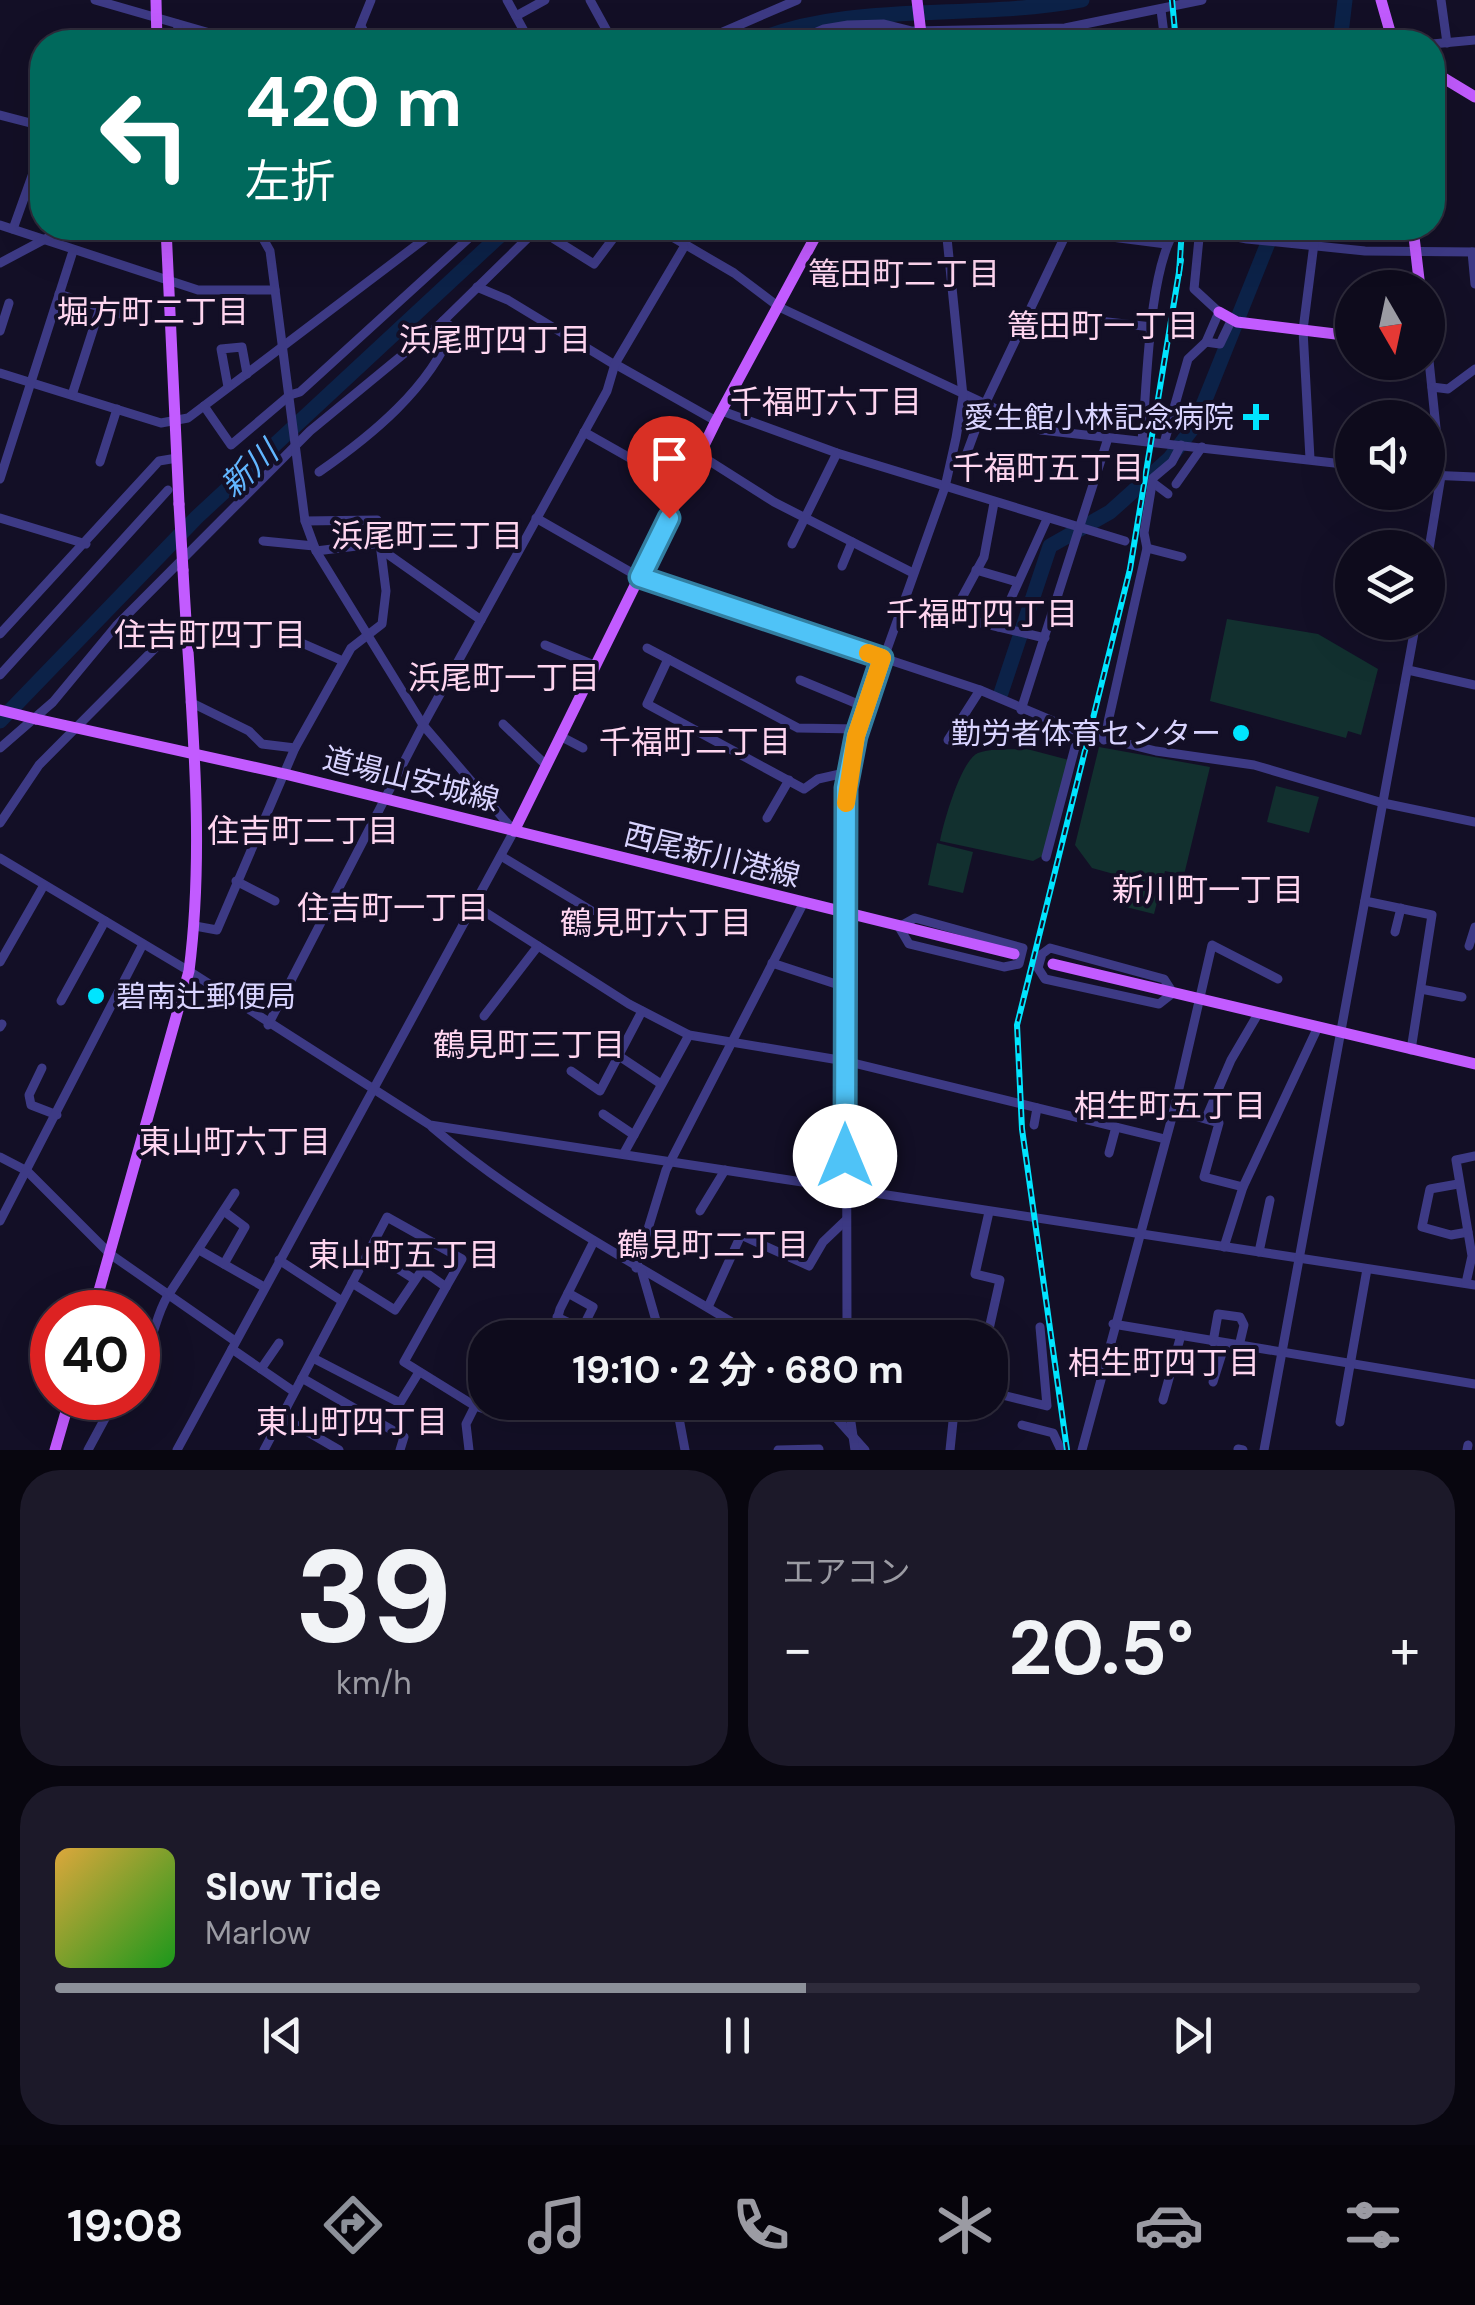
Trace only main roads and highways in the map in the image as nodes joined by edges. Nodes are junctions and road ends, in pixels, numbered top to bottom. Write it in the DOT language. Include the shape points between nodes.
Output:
graph roads {
  1 [pos="156,0"];
  2 [pos="916,0"];
  3 [pos="1382,0"];
  4 [pos="156,30"];
  5 [pos="921,30"];
  6 [pos="1390,30"];
  7 [pos="1445,80"];
  8 [pos="1475,98"];
  9 [pos="167,240"];
  10 [pos="814,240"];
  11 [pos="1414,240"];
  12 [pos="1418,270"];
  13 [pos="1219,312"];
  14 [pos="1335,334"];
  15 [pos="0,710"];
  16 [pos="192,755"];
  17 [pos="514,831"];
  18 [pos="1014,954"];
  19 [pos="1053,964"];
  20 [pos="1475,1064"];
  21 [pos="99,1290"];
  22 [pos="64,1420"];
  23 [pos="55,1450"];
  1 -- 4 [label="main road"];
  2 -- 5 [label="main road"];
  3 -- 6 [label="main road"];
  7 -- 8 [label="main road"];
  9 -- 16 [label="main road, bridge"];
  10 -- 17 [label="main road, 道場山安城線"];
  11 -- 12 [label="main road"];
  13 -- 14 [label="main road" via="1231,321"];
  15 -- 16 [label="main road, bridge"];
  16 -- 17 [label="main road, 道場山安城線"];
  16 -- 21 [label="main road" via="198,862 189,971"];
  17 -- 18 [label="main road, 西尾新川港線"];
  19 -- 20 [label="main road"];
  22 -- 23 [label="main road"];
}
